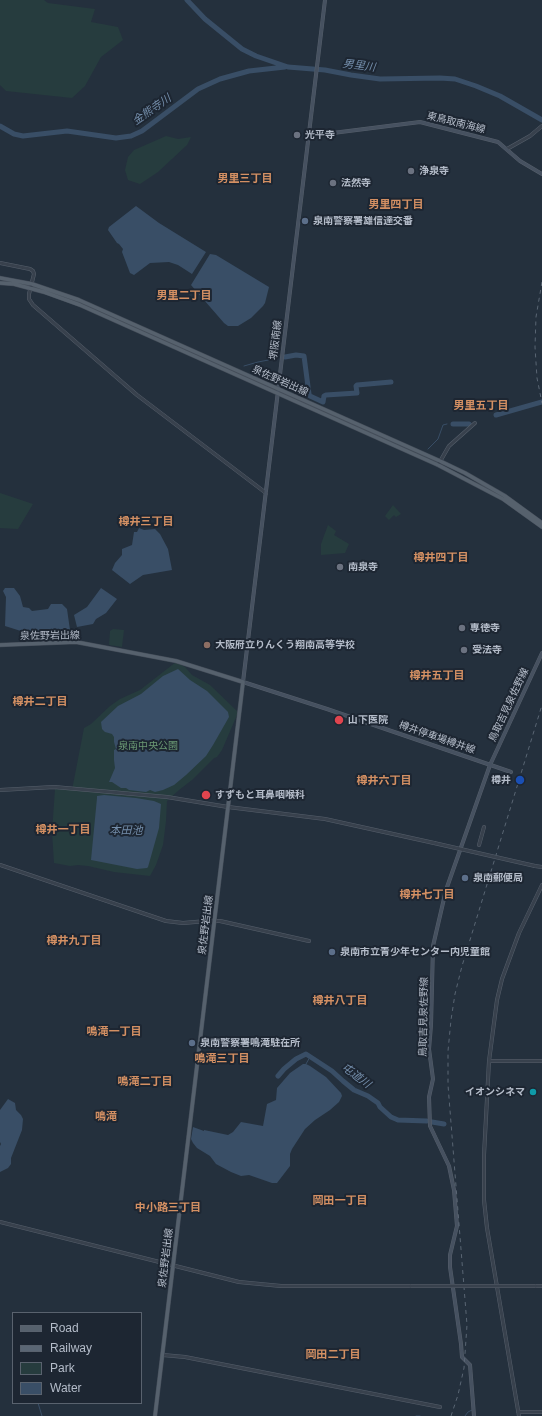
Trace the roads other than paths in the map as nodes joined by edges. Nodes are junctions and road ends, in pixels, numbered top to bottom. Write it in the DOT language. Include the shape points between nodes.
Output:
graph roads {
  1 [pos="325,0"];
  2 [pos="542,126"];
  3 [pos="309,136"];
  4 [pos="507,149"];
  5 [pos="542,174"];
  6 [pos="0,263"];
  7 [pos="0,278"];
  8 [pos="0,283"];
  9 [pos="32,284"];
  10 [pos="31,288"];
  11 [pos="278,388"];
  12 [pos="278,394"];
  13 [pos="475,423"];
  14 [pos="440,461"];
  15 [pos="438,465"];
  16 [pos="266,493"];
  17 [pos="542,523"];
  18 [pos="542,527"];
  19 [pos="0,645"];
  20 [pos="542,653"];
  21 [pos="243,682"];
  22 [pos="490,765"];
  23 [pos="512,772"];
  24 [pos="0,790"];
  25 [pos="228,807"];
  26 [pos="484,827"];
  27 [pos="479,845"];
  28 [pos="0,866"];
  29 [pos="542,867"];
  30 [pos="542,885"];
  31 [pos="214,921"];
  32 [pos="309,941"];
  33 [pos="490,1061"];
  34 [pos="542,1061"];
  35 [pos="0,1222"];
  36 [pos="173,1266"];
  37 [pos="542,1286"];
  38 [pos="163,1355"];
  39 [pos="440,1407"];
  40 [pos="542,1412"];
  41 [pos="519,1414"];
  42 [pos="155,1416"];
  43 [pos="474,1416"];
  1 -- 3 [label="main road, 堺阪南線"];
  2 -- 4 [label="street"];
  3 -- 4 [label="main road, 東鳥取南海線" via="420,122 494,141"];
  3 -- 11 [label="main road, 堺阪南線"];
  4 -- 5 [label="main road, 東鳥取南海線" via="520,161"];
  6 -- 9 [label="street" via="34,271"];
  7 -- 9 [label="main road, 泉佐野岩出線"];
  8 -- 10 [label="main road, 泉佐野岩出線"];
  9 -- 10 [label="street"];
  9 -- 11 [label="main road, 泉佐野岩出線" via="79,300"];
  10 -- 12 [label="main road, 泉佐野岩出線" via="80,305"];
  10 -- 16 [label="street" via="29,299 33,305 87,353 140,398"];
  11 -- 12 [label="main road, 堺阪南線"];
  11 -- 14 [label="main road, 泉佐野岩出線"];
  12 -- 15 [label="main road, 泉佐野岩出線"];
  12 -- 16 [label="main road, 堺阪南線"];
  13 -- 14 [label="street" via="449,446"];
  14 -- 15 [label="street"];
  14 -- 17 [label="main road, 泉佐野岩出線" via="505,496"];
  15 -- 18 [label="main road, 泉佐野岩出線" via="503,499"];
  16 -- 21 [label="main road, 堺阪南線"];
  19 -- 21 [label="main road, 泉佐野岩出線" via="76,642 176,661"];
  20 -- 22 [label="main road, 鳥取吉見泉佐野線"];
  21 -- 22 [label="main road, 樽井停車場樽井線"];
  21 -- 25 [label="main road, 泉佐野岩出線"];
  22 -- 23 [label="main road, 樽井停車場樽井線"];
  22 -- 43 [label="main road, 鳥取吉見泉佐野線" via="446,890 433,946 429,1050 433,1079 429,1097 430,1126 449,1166 454,1190 457,1226 450,1255 450,1267 462,1357 470,1365"];
  24 -- 25 [label="street" via="54,787 166,797"];
  25 -- 29 [label="street, bridge" via="325,819"];
  25 -- 31 [label="main road, 泉佐野岩出線"];
  26 -- 27 [label="street"];
  28 -- 31 [label="street" via="166,921"];
  30 -- 33 [label="street" via="519,933 502,979 495,1011"];
  31 -- 32 [label="street"];
  31 -- 36 [label="main road, 泉佐野岩出線"];
  33 -- 34 [label="street"];
  33 -- 41 [label="street" via="484,1200"];
  35 -- 36 [label="street"];
  36 -- 37 [label="street, bridge" via="239,1282 265,1285"];
  36 -- 38 [label="main road, 泉佐野岩出線"];
  38 -- 39 [label="street" via="185,1357"];
  38 -- 42 [label="main road, 泉佐野岩出線"];
  40 -- 41 [label="street"];
}
